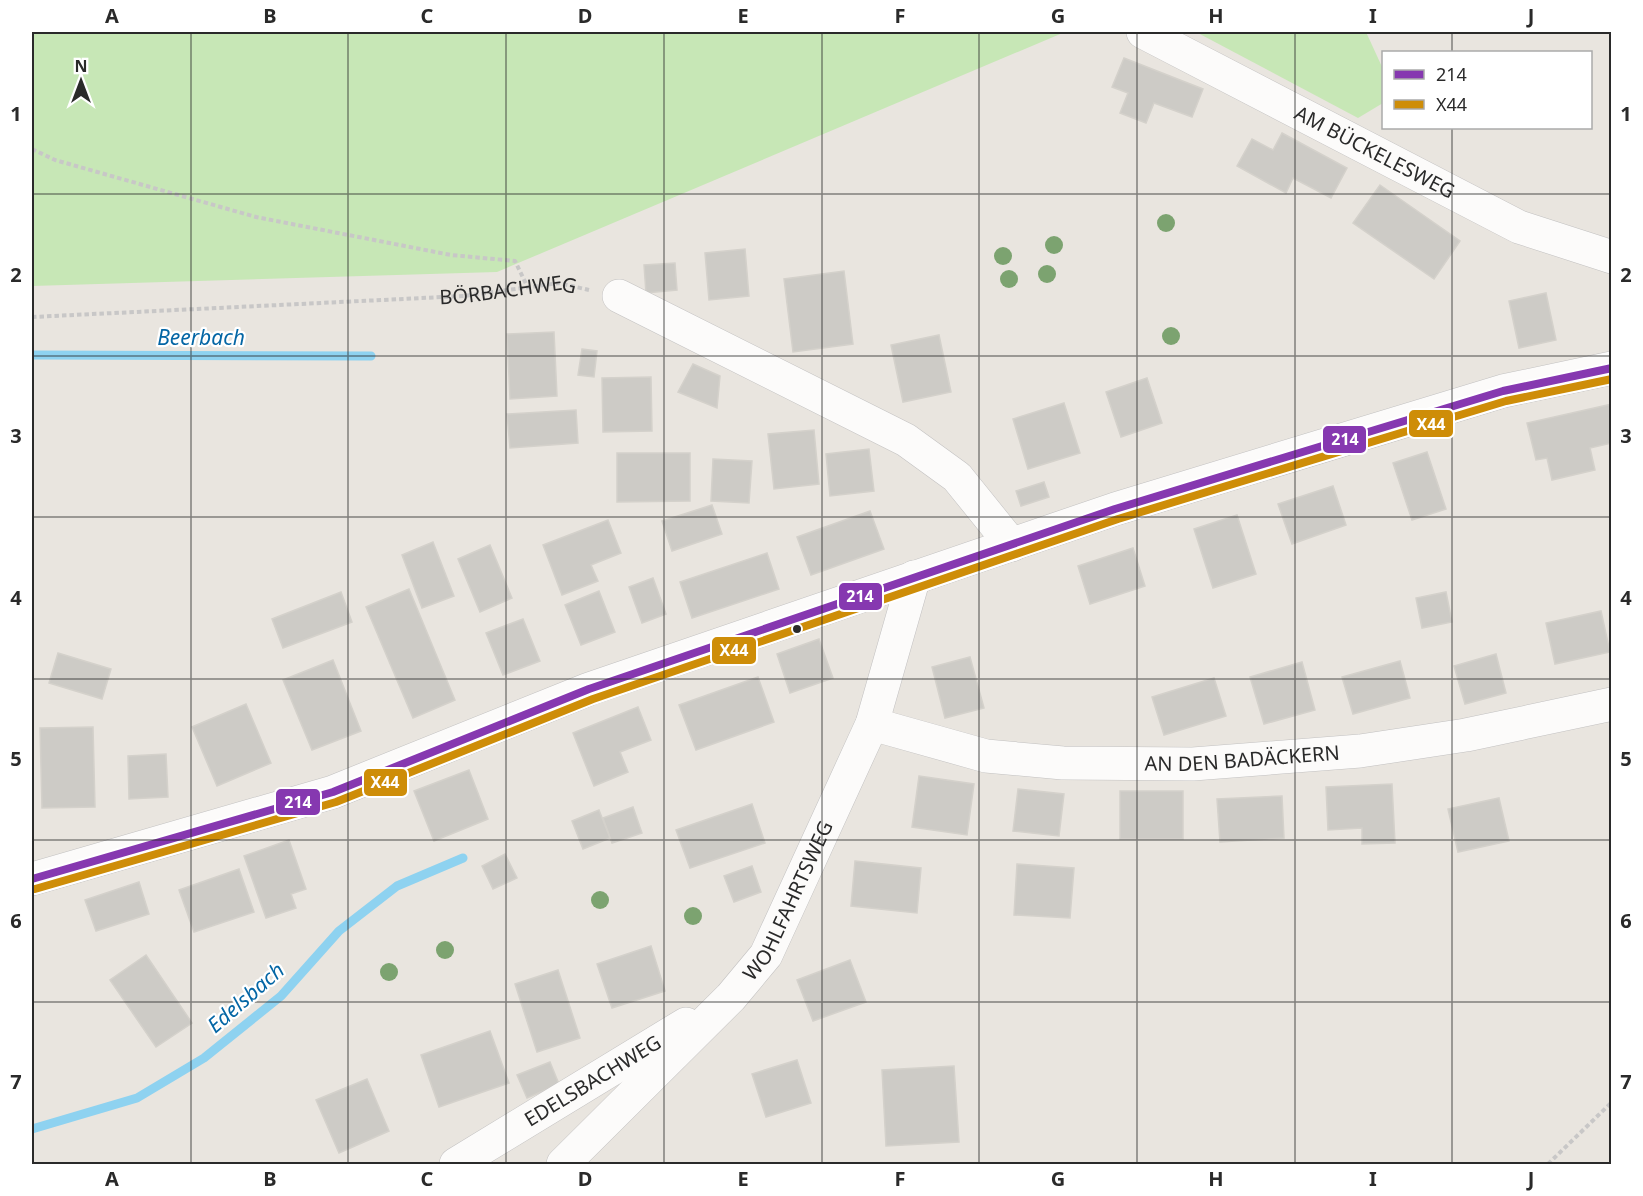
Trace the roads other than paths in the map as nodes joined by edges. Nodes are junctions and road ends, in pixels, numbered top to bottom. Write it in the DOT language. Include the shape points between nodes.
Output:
graph roads {
  1 [pos="1143,32"];
  2 [pos="1611,257"];
  3 [pos="619,296"];
  4 [pos="1611,368"];
  5 [pos="1012,545"];
  6 [pos="914,577"];
  7 [pos="1611,704"];
  8 [pos="872,724"];
  9 [pos="32,879"];
  10 [pos="731,997"];
  11 [pos="456,1164"];
  12 [pos="563,1164"];
  1 -- 2 [label="street, AM BÜCKELESWEG" via="1519,227"];
  3 -- 5 [label="street" via="906,440 957,477"];
  4 -- 5 [label="street" via="1503,391 1115,509"];
  5 -- 6 [label="street"];
  6 -- 8 [label="street, WOHLFAHRTSWEG"];
  6 -- 9 [label="street" via="589,689 333,792"];
  7 -- 8 [label="street, AN DEN BADÄCKERN" via="1466,735 1360,751 1193,764 1063,763 986,756"];
  8 -- 10 [label="street, WOHLFAHRTSWEG" via="766,955"];
  10 -- 11 [label="street, EDELSBACHWEG"];
  10 -- 12 [label="street, WOHLFAHRTSWEG"];
}
